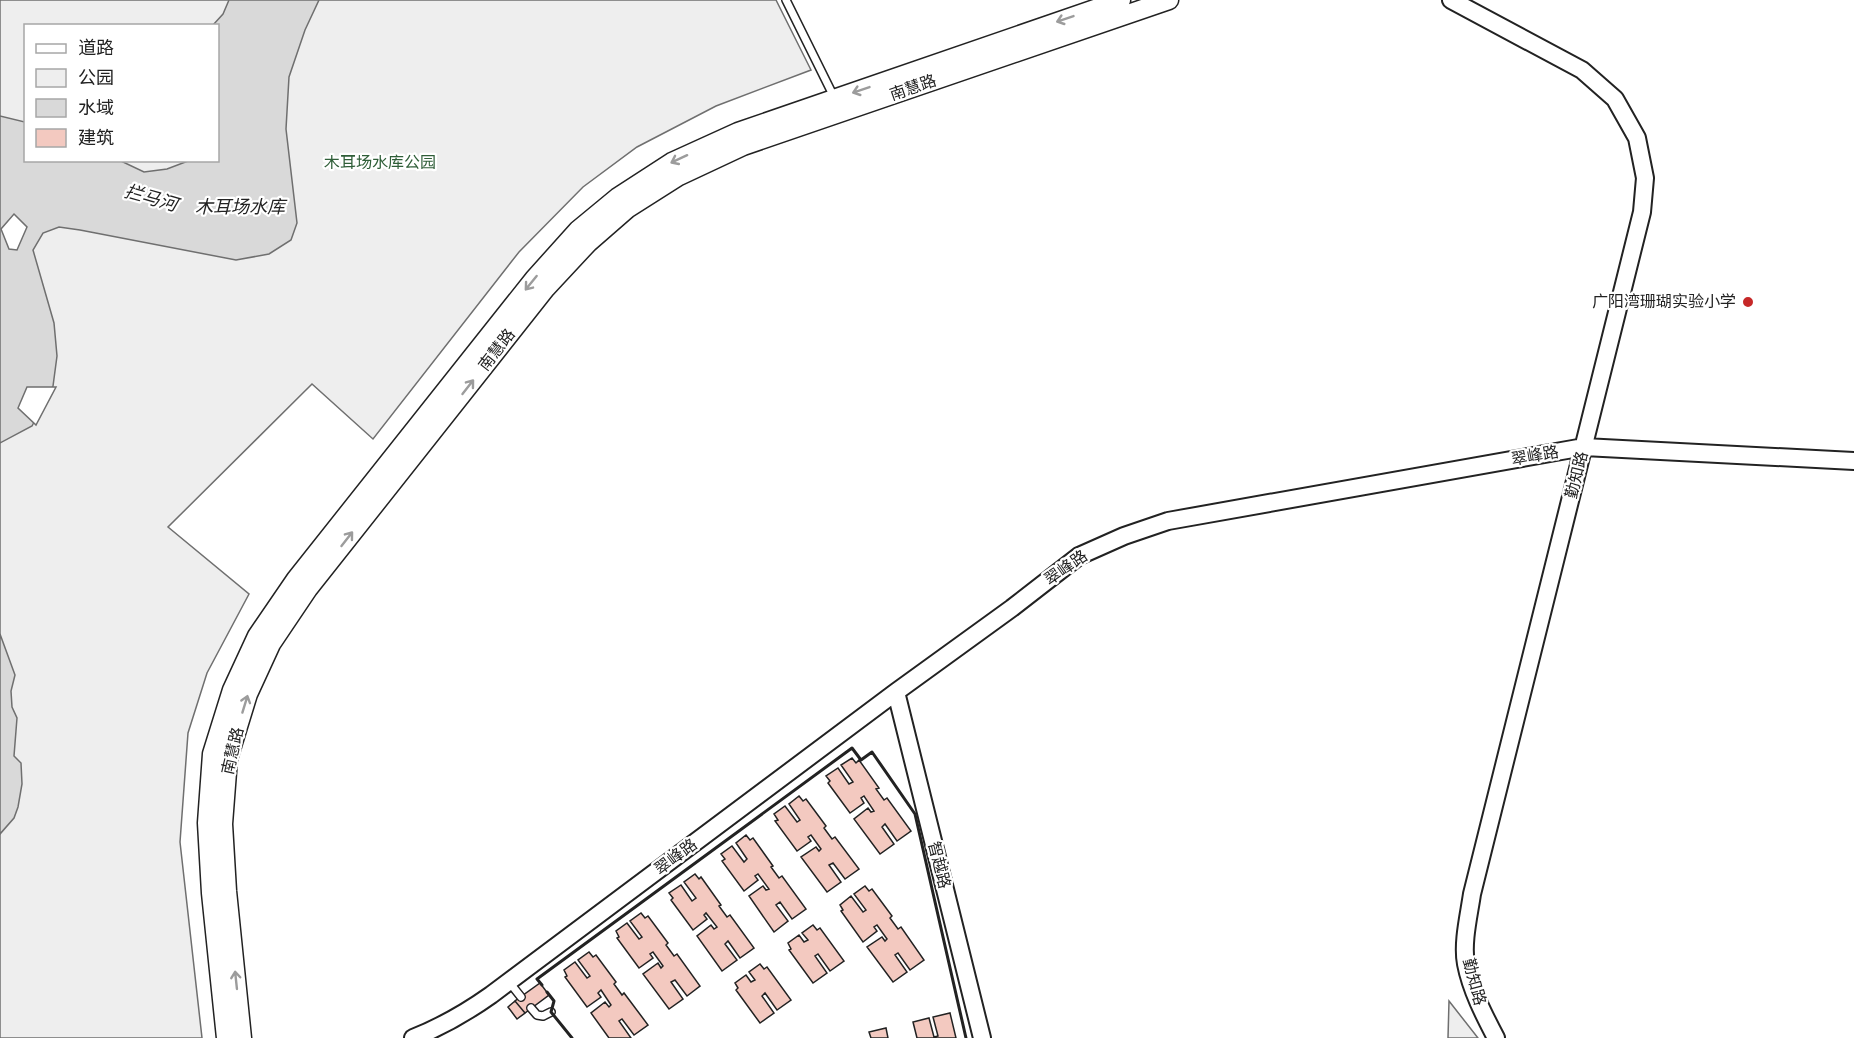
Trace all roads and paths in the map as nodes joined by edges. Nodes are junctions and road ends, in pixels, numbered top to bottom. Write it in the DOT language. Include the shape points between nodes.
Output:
graph roads {
  1 [pos="786,0"];
  2 [pos="1120,0"];
  3 [pos="1169,0"];
  4 [pos="1451,0"];
  5 [pos="835,99"];
  6 [pos="1584,447"];
  7 [pos="1854,461"];
  8 [pos="896,692"];
  9 [pos="509,982"];
  10 [pos="521,997"];
  11 [pos="531,1008"];
  12 [pos="551,1012"];
  13 [pos="226,1038"];
  14 [pos="242,1038"];
  15 [pos="413,1038"];
  16 [pos="982,1038"];
  17 [pos="1496,1038"];
  1 -- 5 [label="lane"];
  2 -- 5 [label="main road, 南慧路, one-way"];
  14 -- 3 [label="main road, 南慧路, one-way" via="223,824 228,759 248,694 271,644 308,589 546,288 627,208 679,176 743,146"];
  4 -- 6 [label="street, 勤知路" via="1582,70 1615,99 1637,138 1645,178 1642,212"];
  5 -- 13 [label="main road, 南慧路, one-way" via="738,132 672,162 618,197 578,230 534,279 303,570 257,636 232,690 212,754 207,823"];
  6 -- 7 [label="street, 翠峰路"];
  6 -- 8 [label="street, 翠峰路" via="1168,521 1124,536 1079,556"];
  6 -- 17 [label="street, 勤知路" via="1472,894 1466,963 1482,1012"];
  8 -- 9 [label="street, 翠峰路"];
  8 -- 16 [label="street, 智越路"];
  9 -- 10 [label="lane"];
  9 -- 15 [label="street, 翠峰路" via="467,1012"];
  11 -- 12 [label="lane" via="537,1015"];
}
